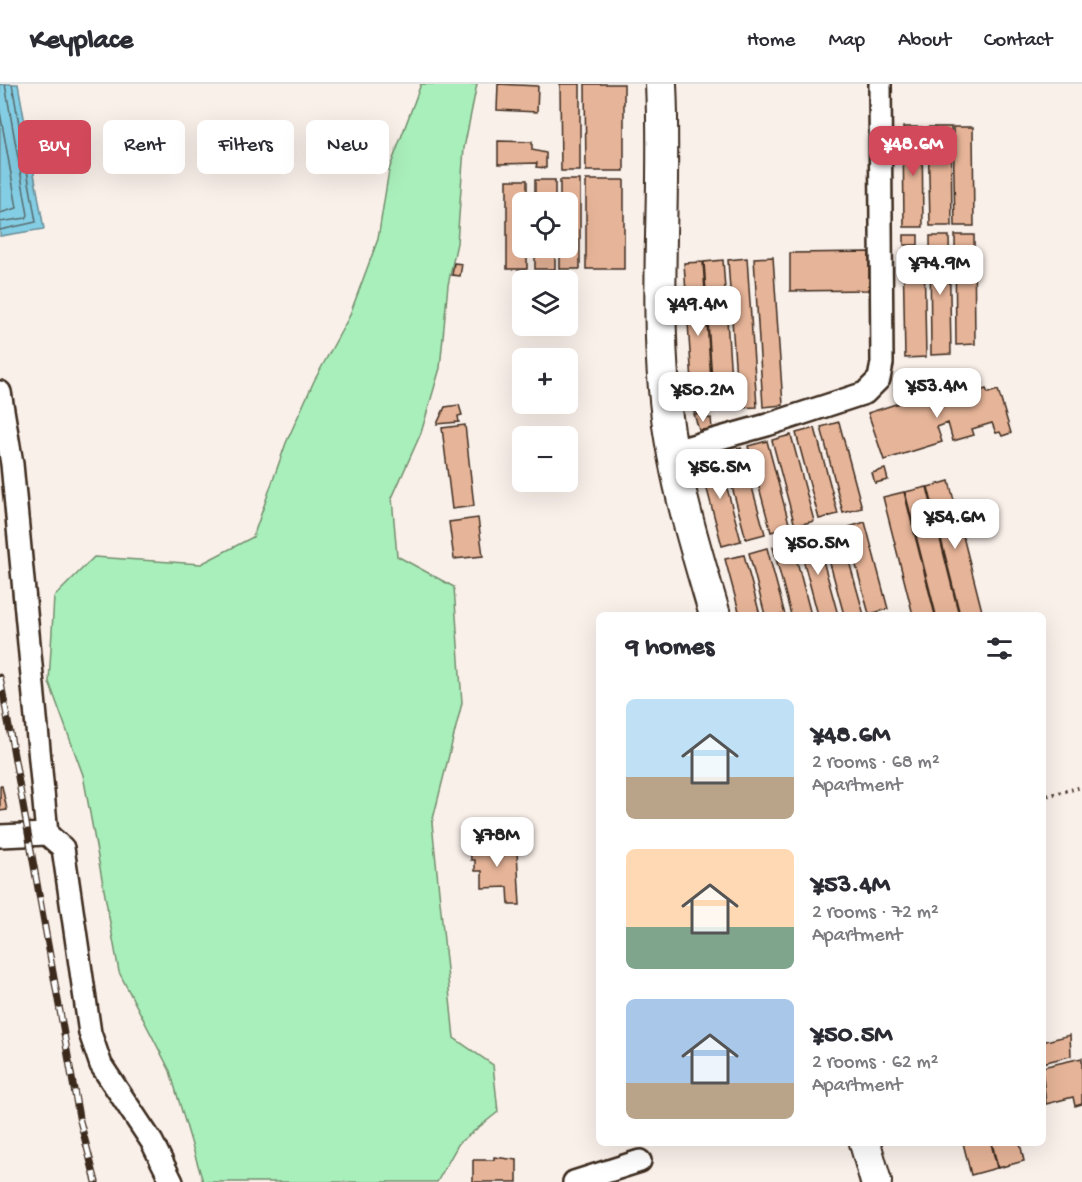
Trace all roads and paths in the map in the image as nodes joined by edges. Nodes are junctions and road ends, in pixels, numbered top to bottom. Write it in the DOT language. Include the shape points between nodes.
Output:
graph roads {
  1 [pos="662,84"];
  2 [pos="880,84"];
  3 [pos="0,392"];
  4 [pos="674,451"];
  5 [pos="714,612"];
  6 [pos="1082,787"];
  7 [pos="1046,796"];
  8 [pos="47,834"];
  9 [pos="0,836"];
  10 [pos="866,1146"];
  11 [pos="640,1161"];
  12 [pos="171,1182"];
  13 [pos="574,1182"];
  14 [pos="876,1182"];
  1 -- 4 [label="street" via="661,329 664,391"];
  2 -- 4 [label="street" via="879,379 865,393"];
  3 -- 8 [label="street" via="12,464"];
  4 -- 5 [label="street" via="680,495"];
  6 -- 7 [label="path"];
  8 -- 9 [label="street"];
  8 -- 12 [label="street" via="63,848 90,1033 101,1065 152,1142"];
  10 -- 14 [label="street"];
  11 -- 13 [label="street"];
}
